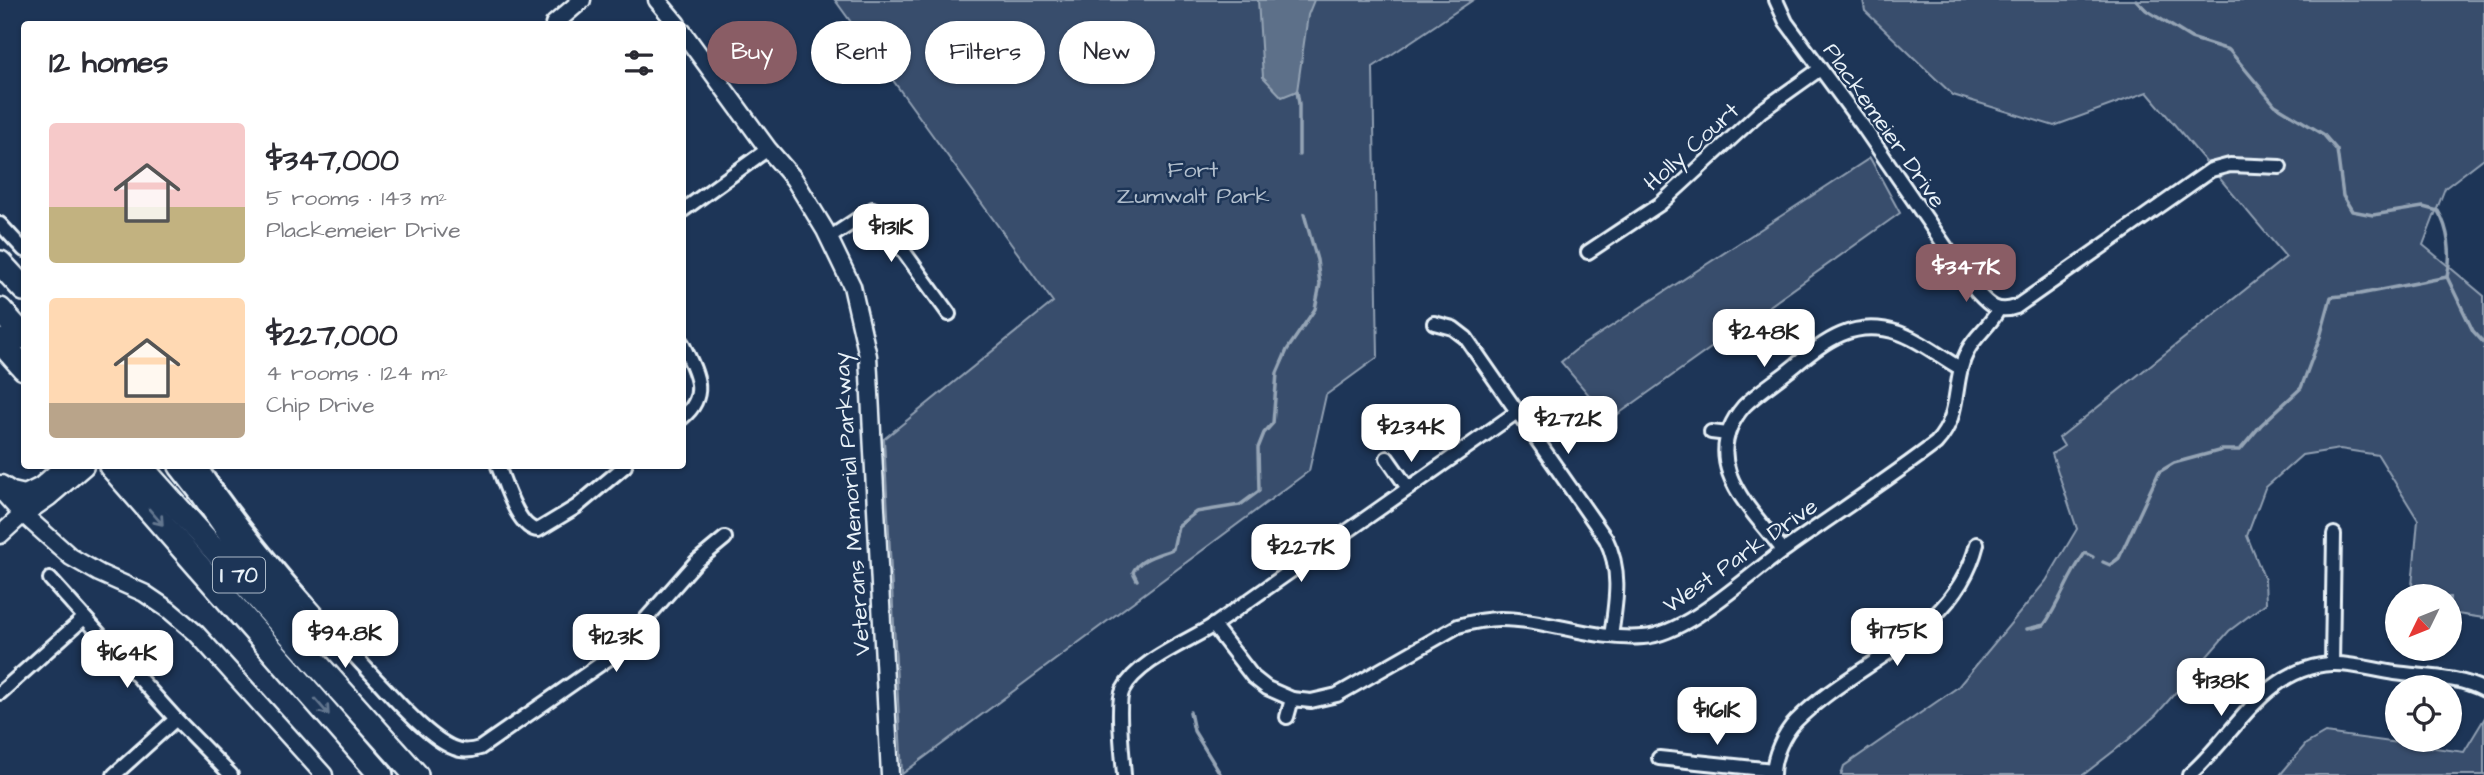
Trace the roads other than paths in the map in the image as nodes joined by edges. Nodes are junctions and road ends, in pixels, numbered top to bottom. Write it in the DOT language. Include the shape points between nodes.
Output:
graph roads {
  1 [pos="582,0"];
  2 [pos="1776,0"];
  3 [pos="659,2"];
  4 [pos="558,21"];
  5 [pos="675,21"];
  6 [pos="686,36"];
  7 [pos="1820,69"];
  8 [pos="768,149"];
  9 [pos="2280,167"];
  10 [pos="686,208"];
  11 [pos="0,224"];
  12 [pos="829,238"];
  13 [pos="21,247"];
  14 [pos="1588,252"];
  15 [pos="0,254"];
  16 [pos="0,263"];
  17 [pos="21,277"];
  18 [pos="21,286"];
  19 [pos="0,310"];
  20 [pos="1998,310"];
  21 [pos="949,314"];
  22 [pos="1434,323"];
  23 [pos="21,334"];
  24 [pos="0,341"];
  25 [pos="686,353"];
  26 [pos="21,365"];
  27 [pos="1960,368"];
  28 [pos="1517,412"];
  29 [pos="686,415"];
  30 [pos="1711,432"];
  31 [pos="1728,434"];
  32 [pos="1387,458"];
  33 [pos="63,469"];
  34 [pos="79,469"];
  35 [pos="114,469"];
  36 [pos="143,469"];
  37 [pos="183,469"];
  38 [pos="202,469"];
  39 [pos="499,469"];
  40 [pos="621,469"];
  41 [pos="0,486"];
  42 [pos="1408,488"];
  43 [pos="45,491"];
  44 [pos="23,514"];
  45 [pos="2334,534"];
  46 [pos="0,535"];
  47 [pos="725,538"];
  48 [pos="1977,544"];
  49 [pos="1783,550"];
  50 [pos="50,579"];
  51 [pos="84,618"];
  52 [pos="1213,625"];
  53 [pos="1611,636"];
  54 [pos="2332,664"];
  55 [pos="338,685"];
  56 [pos="2484,690"];
  57 [pos="0,693"];
  58 [pos="1292,699"];
  59 [pos="1287,717"];
  60 [pos="176,719"];
  61 [pos="1660,758"];
  62 [pos="1773,773"];
  63 [pos="114,775"];
  64 [pos="231,775"];
  65 [pos="324,775"];
  66 [pos="381,775"];
  67 [pos="416,775"];
  68 [pos="890,775"];
  69 [pos="1124,775"];
  70 [pos="2189,775"];
  1 -- 4 [label="street"];
  2 -- 7 [label="street, Plackemeier Drive"];
  3 -- 5 [label="street"];
  6 -- 8 [label="street, Veterans Memorial Parkway"];
  7 -- 14 [label="street, Holly Court" via="1761,111 1660,204"];
  7 -- 20 [label="street, Plackemeier Drive" via="1976,291"];
  8 -- 10 [label="street"];
  8 -- 12 [label="street, Veterans Memorial Parkway" via="794,179"];
  9 -- 20 [label="street" via="2230,165 2211,170 2016,307"];
  11 -- 13 [label="street"];
  12 -- 21 [label="street" via="873,209"];
  12 -- 68 [label="street, Veterans Memorial Parkway" via="852,286 868,356"];
  15 -- 17 [label="main road"];
  16 -- 18 [label="highway"];
  19 -- 23 [label="highway"];
  20 -- 27 [label="street, West Park Drive" via="1968,349"];
  22 -- 28 [label="street" via="1453,328 1466,338"];
  24 -- 26 [label="highway"];
  25 -- 29 [label="street" via="699,385 697,400"];
  27 -- 31 [label="street" via="1895,332 1870,328 1843,333 1827,340 1747,402"];
  27 -- 49 [label="street, West Park Drive" via="1950,425 1936,443"];
  28 -- 42 [label="street"];
  28 -- 53 [label="street" via="1609,545 1618,584"];
  30 -- 31 [label="street"];
  31 -- 49 [label="street" via="1725,457 1731,480"];
  32 -- 42 [label="street"];
  33 -- 43 [label="main road"];
  34 -- 43 [label="main road"];
  35 -- 66 [label="highway, I 70, one-way"];
  36 -- 55 [label="highway, I 70"];
  37 -- 55 [label="highway" via="324,651"];
  38 -- 47 [label="street" via="254,541 396,701 439,739 468,751 480,748 615,654 696,562"];
  39 -- 40 [label="street" via="520,517 531,530 576,507"];
  41 -- 43 [label="main road" via="26,495"];
  41 -- 44 [label="main road"];
  42 -- 52 [label="street"];
  43 -- 44 [label="main road"];
  44 -- 46 [label="street"];
  44 -- 65 [label="street" via="71,557 144,593 196,633"];
  45 -- 54 [label="street"];
  48 -- 62 [label="street" via="1968,572 1935,615 1793,723 1776,754"];
  49 -- 53 [label="street, West Park Drive" via="1675,628 1652,636"];
  50 -- 51 [label="street"];
  51 -- 57 [label="street"];
  51 -- 60 [label="street"];
  52 -- 58 [label="street, West Park Drive" via="1253,677"];
  52 -- 69 [label="street" via="1158,658 1122,692"];
  53 -- 58 [label="street, West Park Drive" via="1501,619 1479,621 1458,626 1337,695 1311,701"];
  54 -- 56 [label="street" via="2463,682"];
  54 -- 70 [label="street" via="2298,671 2273,685"];
  55 -- 67 [label="highway, I 70"];
  58 -- 59 [label="street"];
  60 -- 63 [label="street"];
  60 -- 64 [label="street"];
  61 -- 62 [label="street"];
}
